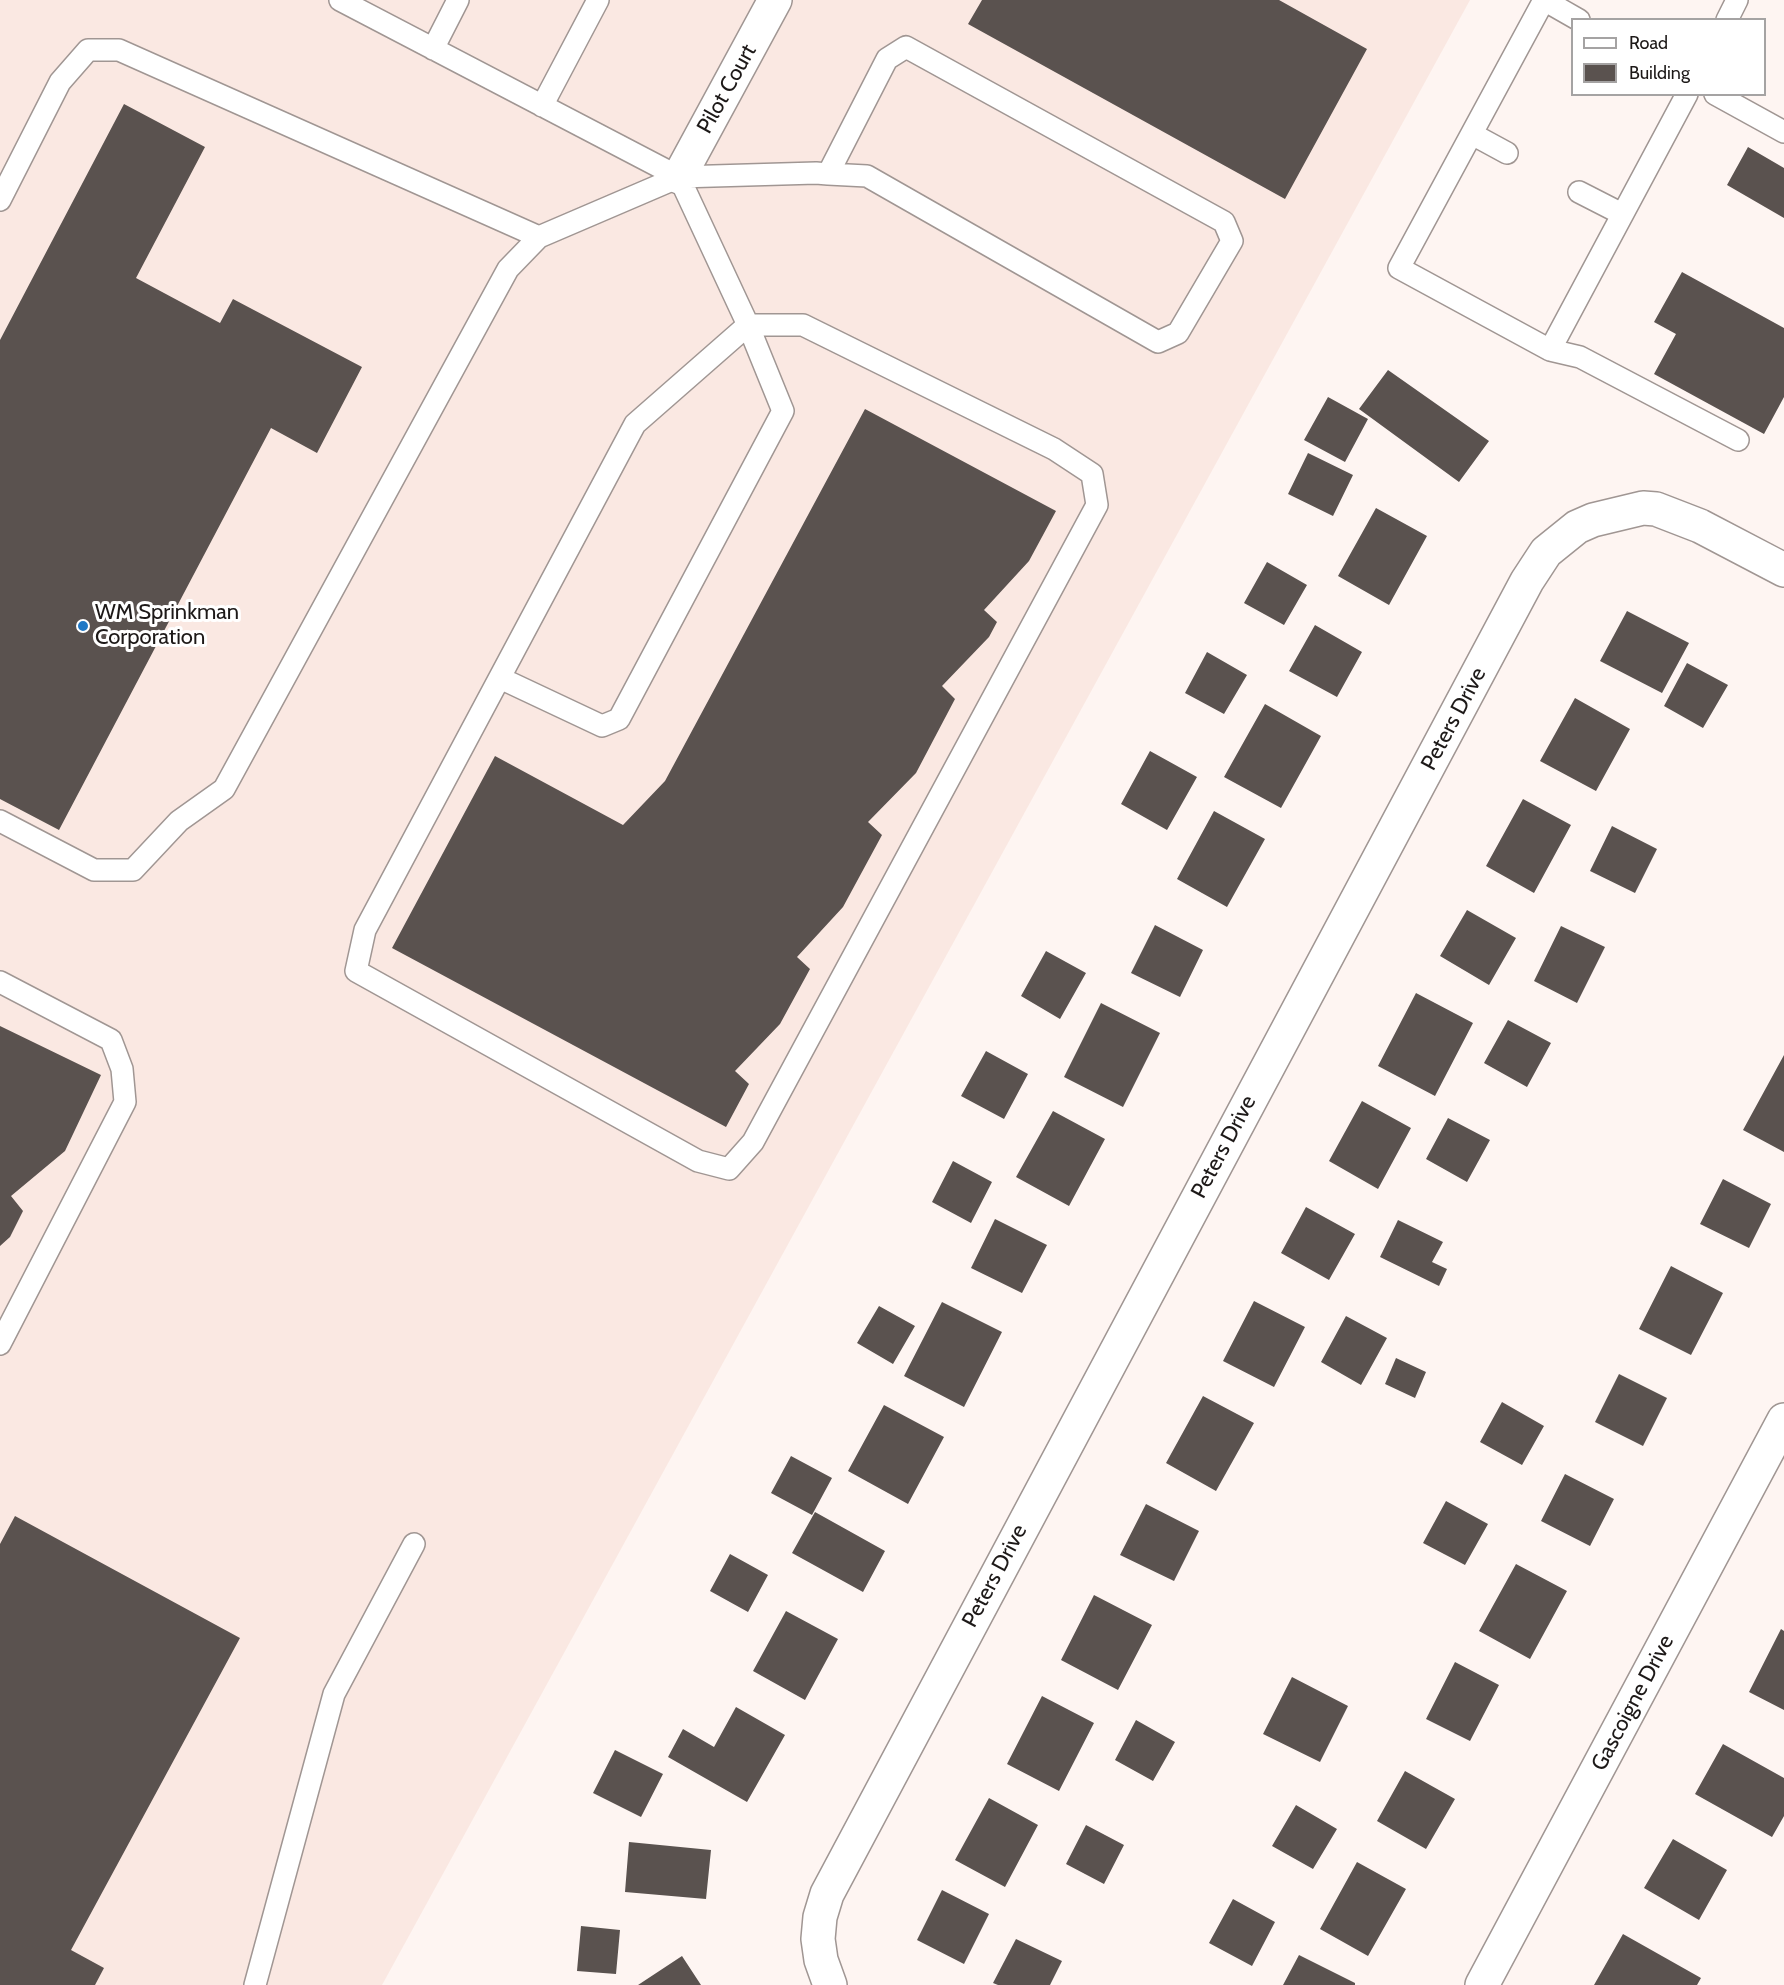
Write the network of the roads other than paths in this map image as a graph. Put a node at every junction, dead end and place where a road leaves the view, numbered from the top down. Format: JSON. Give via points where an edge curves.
{"nodes":[{"id":1,"x":340,"y":0,"type":"edge"},
{"id":2,"x":458,"y":0,"type":"edge"},
{"id":3,"x":598,"y":0,"type":"edge"},
{"id":4,"x":775,"y":0,"type":"edge"},
{"id":5,"x":1544,"y":0,"type":"edge"},
{"id":6,"x":1737,"y":0,"type":"edge"},
{"id":7,"x":1576,"y":18,"type":"edge"},
{"id":8,"x":1728,"y":18,"type":"edge"},
{"id":9,"x":433,"y":49,"type":"junction"},
{"id":10,"x":1686,"y":96,"type":"edge"},
{"id":11,"x":1719,"y":96,"type":"edge"},
{"id":12,"x":542,"y":106,"type":"junction"},
{"id":13,"x":1784,"y":132,"type":"edge"},
{"id":14,"x":1472,"y":134,"type":"junction"},
{"id":15,"x":1508,"y":153,"type":"dead end"},
{"id":16,"x":828,"y":174,"type":"junction"},
{"id":17,"x":679,"y":177,"type":"junction"},
{"id":18,"x":1579,"y":192,"type":"dead end"},
{"id":19,"x":0,"y":200,"type":"edge"},
{"id":20,"x":1622,"y":214,"type":"junction"},
{"id":21,"x":539,"y":237,"type":"junction"},
{"id":22,"x":748,"y":325,"type":"junction"},
{"id":23,"x":1550,"y":350,"type":"junction"},
{"id":24,"x":1738,"y":440,"type":"dead end"},
{"id":25,"x":1784,"y":570,"type":"edge"},
{"id":26,"x":500,"y":678,"type":"junction"},
{"id":27,"x":0,"y":820,"type":"edge"},
{"id":28,"x":0,"y":982,"type":"edge"},
{"id":29,"x":0,"y":1344,"type":"edge"},
{"id":30,"x":1784,"y":1420,"type":"edge"},
{"id":31,"x":414,"y":1544,"type":"dead end"},
{"id":32,"x":255,"y":1985,"type":"edge"},
{"id":33,"x":830,"y":1985,"type":"edge"},
{"id":34,"x":1482,"y":1985,"type":"edge"}],
"edges":[{"from":1,"to":9,"type":"lane"},
{"from":2,"to":9,"type":"lane"},
{"from":3,"to":12,"type":"lane"},
{"from":4,"to":17,"type":"street","name":"Pilot Court"},
{"from":5,"to":7,"type":"lane"},
{"from":5,"to":14,"type":"lane"},
{"from":6,"to":8,"type":"lane"},
{"from":9,"to":12,"type":"lane"},
{"from":10,"to":20,"type":"lane"},
{"from":11,"to":13,"type":"lane"},
{"from":12,"to":17,"type":"lane"},
{"from":14,"to":15,"type":"lane"},
{"from":14,"to":23,"type":"lane","via":[[1399,268]]},
{"from":16,"to":16,"type":"lane","via":[[867,176],[1158,342],[1178,333],[1232,241],[1224,222],[906,47],[887,59]]},
{"from":16,"to":17,"type":"lane"},
{"from":17,"to":21,"type":"lane"},
{"from":17,"to":22,"type":"lane"},
{"from":18,"to":20,"type":"lane"},
{"from":19,"to":21,"type":"lane","via":[[60,82],[88,50],[119,50]]},
{"from":20,"to":23,"type":"lane"},
{"from":21,"to":27,"type":"lane","via":[[507,269],[224,789],[179,821],[134,870],[94,870]]},
{"from":22,"to":26,"type":"lane","via":[[635,424]]},
{"from":22,"to":26,"type":"lane","via":[[783,411],[619,719],[602,726]]},
{"from":22,"to":26,"type":"lane","via":[[803,325],[1054,448],[1092,474],[1097,505],[753,1142],[729,1169],[698,1161],[356,971],[365,930]]},
{"from":23,"to":24,"type":"lane","via":[[1580,357]]},
{"from":25,"to":33,"type":"street","name":"Peters Drive","via":[[1700,526],[1643,508],[1577,527],[1546,552],[827,1894],[818,1939]]},
{"from":28,"to":29,"type":"lane","via":[[111,1040],[122,1069],[125,1102]]},
{"from":30,"to":34,"type":"street","name":"Gascoigne Drive"},
{"from":31,"to":32,"type":"lane","via":[[334,1694]]}]}
